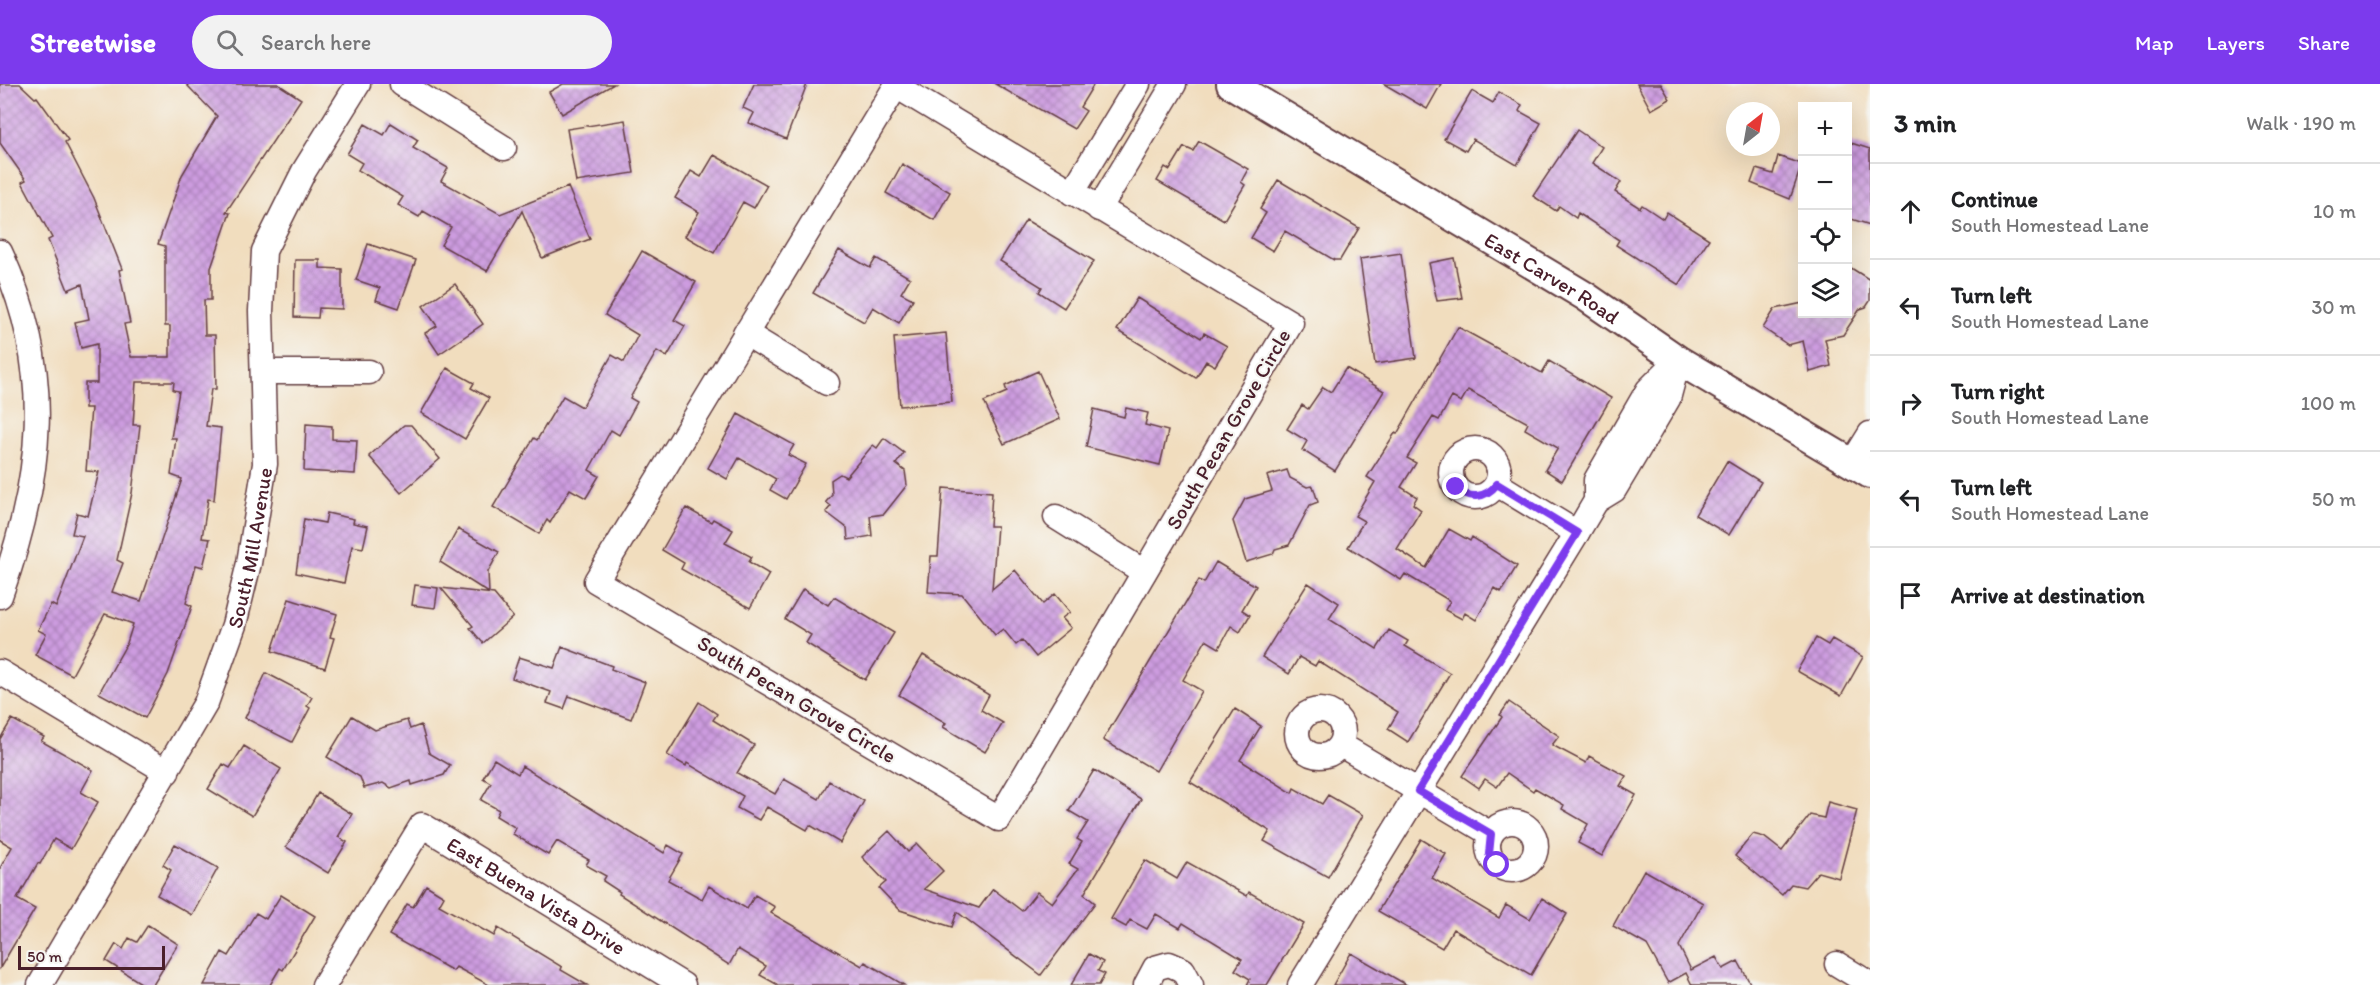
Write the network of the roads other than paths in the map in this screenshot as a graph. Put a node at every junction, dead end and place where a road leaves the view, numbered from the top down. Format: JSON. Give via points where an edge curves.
{"nodes":[{"id":1,"x":358,"y":84,"type":"edge"},
{"id":2,"x":402,"y":84,"type":"edge"},
{"id":3,"x":1138,"y":84,"type":"edge"},
{"id":4,"x":1174,"y":84,"type":"edge"},
{"id":5,"x":1231,"y":84,"type":"edge"},
{"id":6,"x":1119,"y":117,"type":"junction"},
{"id":7,"x":1145,"y":132,"type":"junction"},
{"id":8,"x":504,"y":148,"type":"dead end"},
{"id":9,"x":1072,"y":193,"type":"junction"},
{"id":10,"x":1099,"y":209,"type":"junction"},
{"id":11,"x":0,"y":252,"type":"edge"},
{"id":12,"x":745,"y":333,"type":"junction"},
{"id":13,"x":1678,"y":360,"type":"junction"},
{"id":14,"x":264,"y":372,"type":"junction"},
{"id":15,"x":369,"y":372,"type":"dead end"},
{"id":16,"x":827,"y":383,"type":"dead end"},
{"id":17,"x":1870,"y":434,"type":"edge"},
{"id":18,"x":1861,"y":469,"type":"edge"},
{"id":19,"x":1497,"y":484,"type":"dead end"},
{"id":20,"x":1056,"y":517,"type":"dead end"},
{"id":21,"x":1577,"y":533,"type":"junction"},
{"id":22,"x":1144,"y":572,"type":"junction"},
{"id":23,"x":0,"y":596,"type":"edge"},
{"id":24,"x":0,"y":672,"type":"edge"},
{"id":25,"x":1341,"y":745,"type":"dead end"},
{"id":26,"x":167,"y":772,"type":"junction"},
{"id":27,"x":1418,"y":791,"type":"junction"},
{"id":28,"x":1491,"y":834,"type":"dead end"},
{"id":29,"x":1837,"y":964,"type":"dead end"},
{"id":30,"x":1870,"y":984,"type":"edge"},
{"id":31,"x":40,"y":985,"type":"edge"},
{"id":32,"x":324,"y":985,"type":"edge"},
{"id":33,"x":683,"y":985,"type":"edge"},
{"id":34,"x":1146,"y":985,"type":"edge"},
{"id":35,"x":1191,"y":985,"type":"edge"},
{"id":36,"x":1300,"y":985,"type":"edge"}],
"edges":[{"from":1,"to":14,"type":"street","name":"South Mill Avenue","via":[[304,171],[264,251]]},
{"from":2,"to":8,"type":"street"},
{"from":3,"to":6,"type":"street"},
{"from":4,"to":7,"type":"street"},
{"from":5,"to":13,"type":"street","name":"East Carver Road","via":[[1584,296]]},
{"from":6,"to":7,"type":"street"},
{"from":6,"to":9,"type":"street"},
{"from":7,"to":10,"type":"street"},
{"from":9,"to":10,"type":"street","name":"South Pecan Grove Circle"},
{"from":9,"to":12,"type":"street","name":"South Pecan Grove Circle","via":[[896,86]]},
{"from":10,"to":22,"type":"street","name":"South Pecan Grove Circle","via":[[1291,323]]},
{"from":11,"to":23,"type":"street","via":[[24,319],[34,374],[38,431],[24,524]]},
{"from":12,"to":16,"type":"street"},
{"from":12,"to":22,"type":"street","name":"South Pecan Grove Circle","via":[[596,581],[999,819]]},
{"from":13,"to":18,"type":"street","name":"East Carver Road"},
{"from":13,"to":21,"type":"street","via":[[1648,390],[1636,410],[1596,480],[1596,501]]},
{"from":14,"to":15,"type":"street"},
{"from":14,"to":26,"type":"street","name":"South Mill Avenue","via":[[265,464],[249,563],[234,625],[206,703]]},
{"from":17,"to":18,"type":"street"},
{"from":19,"to":21,"type":"street"},
{"from":20,"to":22,"type":"street"},
{"from":21,"to":27,"type":"street"},
{"from":24,"to":26,"type":"street"},
{"from":25,"to":27,"type":"street"},
{"from":26,"to":31,"type":"street","name":"South Mill Avenue"},
{"from":27,"to":28,"type":"street"},
{"from":27,"to":36,"type":"street"},
{"from":29,"to":30,"type":"street"},
{"from":32,"to":33,"type":"street","name":"East Buena Vista Drive","via":[[422,825]]},
{"from":34,"to":35,"type":"street","via":[[1155,968],[1169,964],[1183,970]]}]}
